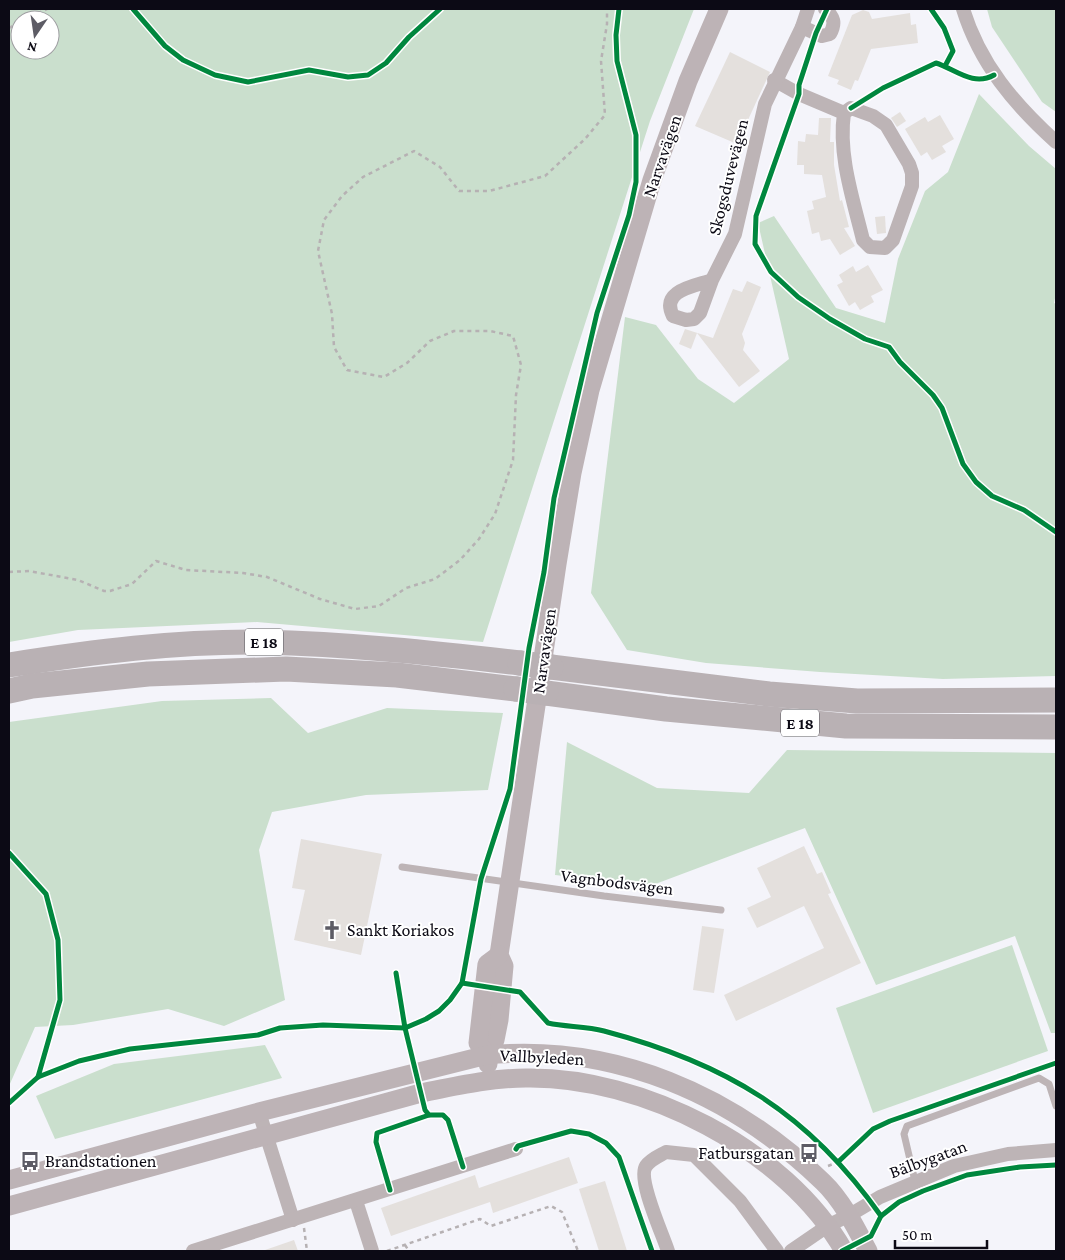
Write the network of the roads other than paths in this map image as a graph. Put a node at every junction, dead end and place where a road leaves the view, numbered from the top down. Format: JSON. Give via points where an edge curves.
{"nodes":[{"id":1,"x":719,"y":9,"type":"edge"},
{"id":2,"x":808,"y":9,"type":"edge"},
{"id":3,"x":825,"y":9,"type":"edge"},
{"id":4,"x":963,"y":9,"type":"edge"},
{"id":5,"x":802,"y":27,"type":"junction"},
{"id":6,"x":774,"y":80,"type":"junction"},
{"id":7,"x":844,"y":113,"type":"junction"},
{"id":8,"x":1056,"y":142,"type":"edge"},
{"id":9,"x":712,"y":280,"type":"dead end"},
{"id":10,"x":9,"y":665,"type":"edge"},
{"id":11,"x":9,"y":691,"type":"edge"},
{"id":12,"x":1056,"y":700,"type":"edge"},
{"id":13,"x":1056,"y":727,"type":"edge"},
{"id":14,"x":402,"y":867,"type":"dead end"},
{"id":15,"x":510,"y":883,"type":"junction"},
{"id":16,"x":721,"y":910,"type":"dead end"},
{"id":17,"x":499,"y":955,"type":"junction"},
{"id":18,"x":499,"y":1020,"type":"junction"},
{"id":19,"x":526,"y":1053,"type":"junction"},
{"id":20,"x":487,"y":1055,"type":"junction"},
{"id":21,"x":491,"y":1080,"type":"junction"},
{"id":22,"x":1056,"y":1106,"type":"edge"},
{"id":23,"x":259,"y":1112,"type":"junction"},
{"id":24,"x":266,"y":1137,"type":"junction"},
{"id":25,"x":516,"y":1149,"type":"dead end"},
{"id":26,"x":1056,"y":1150,"type":"edge"},
{"id":27,"x":9,"y":1180,"type":"edge"},
{"id":28,"x":915,"y":1181,"type":"junction"},
{"id":29,"x":356,"y":1201,"type":"junction"},
{"id":30,"x":9,"y":1206,"type":"edge"},
{"id":31,"x":848,"y":1216,"type":"junction"},
{"id":32,"x":297,"y":1218,"type":"junction"},
{"id":33,"x":828,"y":1225,"type":"junction"},
{"id":34,"x":193,"y":1251,"type":"edge"},
{"id":35,"x":372,"y":1251,"type":"edge"},
{"id":36,"x":668,"y":1251,"type":"edge"},
{"id":37,"x":777,"y":1251,"type":"edge"},
{"id":38,"x":791,"y":1251,"type":"edge"},
{"id":39,"x":844,"y":1251,"type":"edge"},
{"id":40,"x":868,"y":1251,"type":"edge"}],
"edges":[{"from":1,"to":15,"type":"main road","name":"Narvavägen","via":[[688,81],[652,180],[590,390],[556,564]]},
{"from":2,"to":5,"type":"street","name":"Skogsduvevägen"},
{"from":3,"to":5,"type":"street","via":[[833,19],[834,27],[830,34],[822,36]]},
{"from":4,"to":8,"type":"street","via":[[988,68],[1009,96]]},
{"from":5,"to":6,"type":"street","name":"Skogsduvevägen"},
{"from":6,"to":7,"type":"street"},
{"from":6,"to":9,"type":"street","name":"Skogsduvevägen","via":[[765,104],[735,234]]},
{"from":7,"to":7,"type":"street","via":[[841,132],[863,240],[870,247],[885,248],[893,240],[912,186],[912,173],[886,125],[851,108]]},
{"from":10,"to":12,"type":"highway","number":"E 18","bridge":true,"via":[[158,646],[260,642],[374,646],[769,694],[857,701]]},
{"from":11,"to":13,"type":"highway","number":"E 18","bridge":true,"via":[[148,674],[286,670],[397,675],[666,709],[846,726]]},
{"from":14,"to":15,"type":"lane","name":"Vagnbodsvägen"},
{"from":15,"to":16,"type":"lane","name":"Vagnbodsvägen"},
{"from":15,"to":17,"type":"main road","name":"Narvavägen"},
{"from":17,"to":18,"type":"main road","name":"Narvavägen","via":[[504,966]]},
{"from":17,"to":20,"type":"main road","name":"Narvavägen","via":[[487,964],[484,986],[478,1043]]},
{"from":18,"to":19,"type":"main road","via":[[507,1038]]},
{"from":18,"to":20,"type":"main road","name":"Narvavägen","via":[[495,1040]]},
{"from":19,"to":20,"type":"main road","name":"Vallbyleden"},
{"from":19,"to":31,"type":"main road","name":"Vallbyleden","via":[[595,1059],[674,1081],[740,1116],[768,1136],[824,1182]]},
{"from":20,"to":21,"type":"main road","name":"Narvavägen"},
{"from":20,"to":23,"type":"main road","name":"Vallbyleden"},
{"from":21,"to":24,"type":"main road","name":"Vallbyleden","via":[[421,1093]]},
{"from":21,"to":33,"type":"main road","name":"Vallbyleden","via":[[566,1080],[624,1092],[684,1113],[764,1164],[794,1189]]},
{"from":22,"to":28,"type":"lane","via":[[1049,1084],[1038,1078],[908,1126],[904,1134]]},
{"from":23,"to":24,"type":"street"},
{"from":23,"to":27,"type":"main road","name":"Vallbyleden"},
{"from":24,"to":30,"type":"main road","name":"Vallbyleden"},
{"from":24,"to":32,"type":"street"},
{"from":25,"to":29,"type":"street"},
{"from":26,"to":28,"type":"street","name":"Bälbygatan","via":[[1008,1154],[954,1166]]},
{"from":28,"to":31,"type":"street","name":"Bälbygatan"},
{"from":29,"to":32,"type":"street"},
{"from":29,"to":35,"type":"street"},
{"from":31,"to":33,"type":"street"},
{"from":31,"to":40,"type":"main road","name":"Vallbyleden"},
{"from":32,"to":34,"type":"street"},
{"from":33,"to":38,"type":"street"},
{"from":33,"to":39,"type":"main road","name":"Vallbyleden"},
{"from":36,"to":37,"type":"street","via":[[643,1174],[646,1166],[666,1152],[694,1155],[740,1202]]}]}
